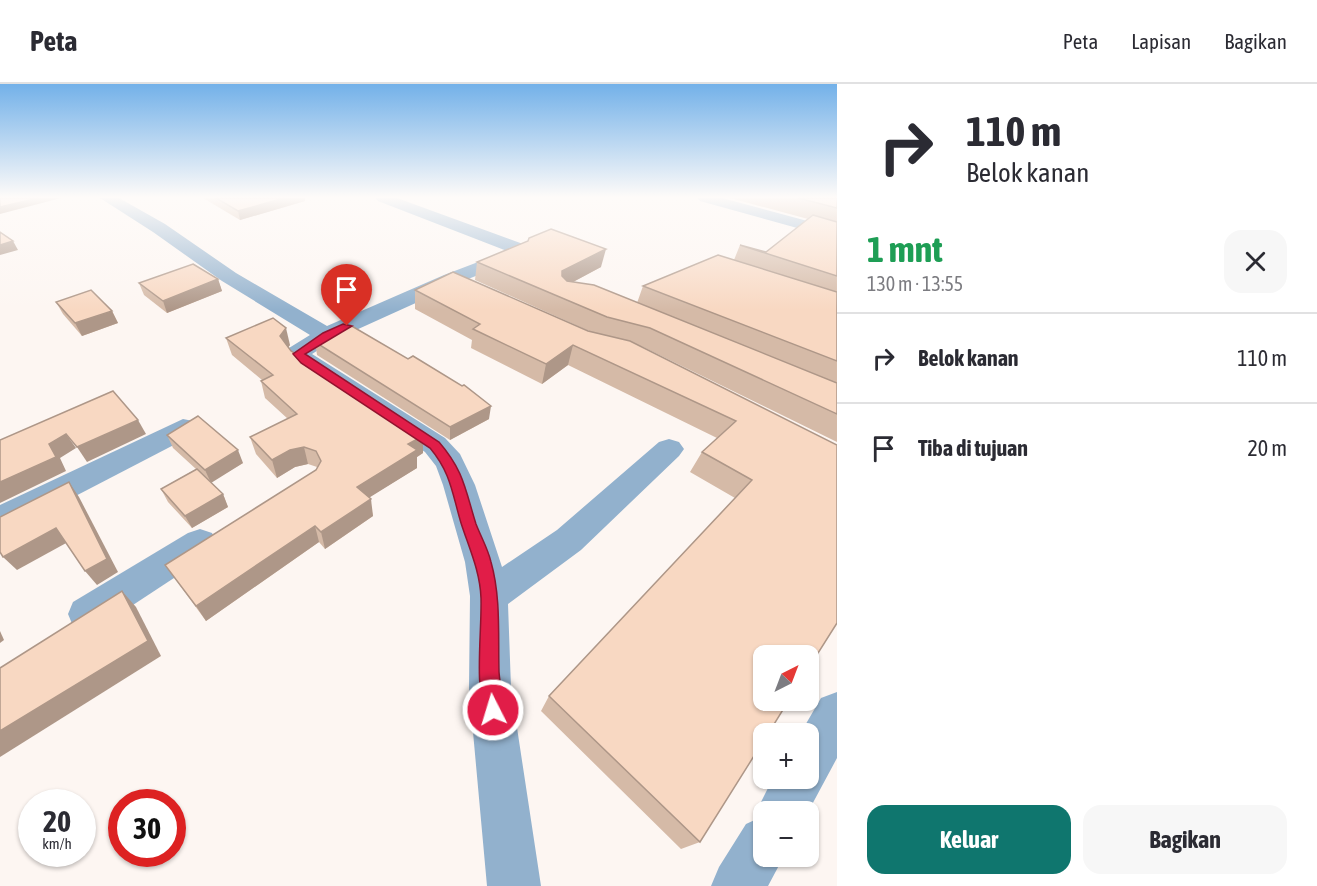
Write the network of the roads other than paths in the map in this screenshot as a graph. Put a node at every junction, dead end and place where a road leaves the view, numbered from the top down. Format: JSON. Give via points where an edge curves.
{"nodes":[{"id":1,"x":170,"y":235,"type":"edge"},
{"id":2,"x":483,"y":235,"type":"edge"},
{"id":3,"x":808,"y":235,"type":"edge"},
{"id":4,"x":834,"y":245,"type":"edge"},
{"id":5,"x":451,"y":279,"type":"junction"},
{"id":6,"x":483,"y":295,"type":"edge"},
{"id":7,"x":326,"y":335,"type":"junction"},
{"id":8,"x":183,"y":428,"type":"edge"},
{"id":9,"x":669,"y":449,"type":"dead end"},
{"id":10,"x":0,"y":520,"type":"edge"},
{"id":11,"x":228,"y":526,"type":"edge"},
{"id":12,"x":489,"y":596,"type":"junction"},
{"id":13,"x":59,"y":631,"type":"edge"},
{"id":14,"x":837,"y":714,"type":"edge"},
{"id":15,"x":819,"y":745,"type":"edge"},
{"id":16,"x":753,"y":861,"type":"edge"},
{"id":17,"x":514,"y":886,"type":"edge"},
{"id":18,"x":738,"y":886,"type":"edge"}],
"edges":[{"from":1,"to":7,"type":"street","via":[[229,277]]},
{"from":2,"to":5,"type":"street","via":[[517,248],[517,253]]},
{"from":3,"to":4,"type":"street"},
{"from":5,"to":6,"type":"street"},
{"from":5,"to":7,"type":"street"},
{"from":7,"to":12,"type":"street","via":[[298,354],[427,439],[449,462],[483,562]]},
{"from":8,"to":10,"type":"street"},
{"from":9,"to":12,"type":"street","via":[[569,540]]},
{"from":11,"to":13,"type":"street"},
{"from":12,"to":17,"type":"street","via":[[490,688]]},
{"from":14,"to":15,"type":"street"},
{"from":16,"to":18,"type":"street"}]}
